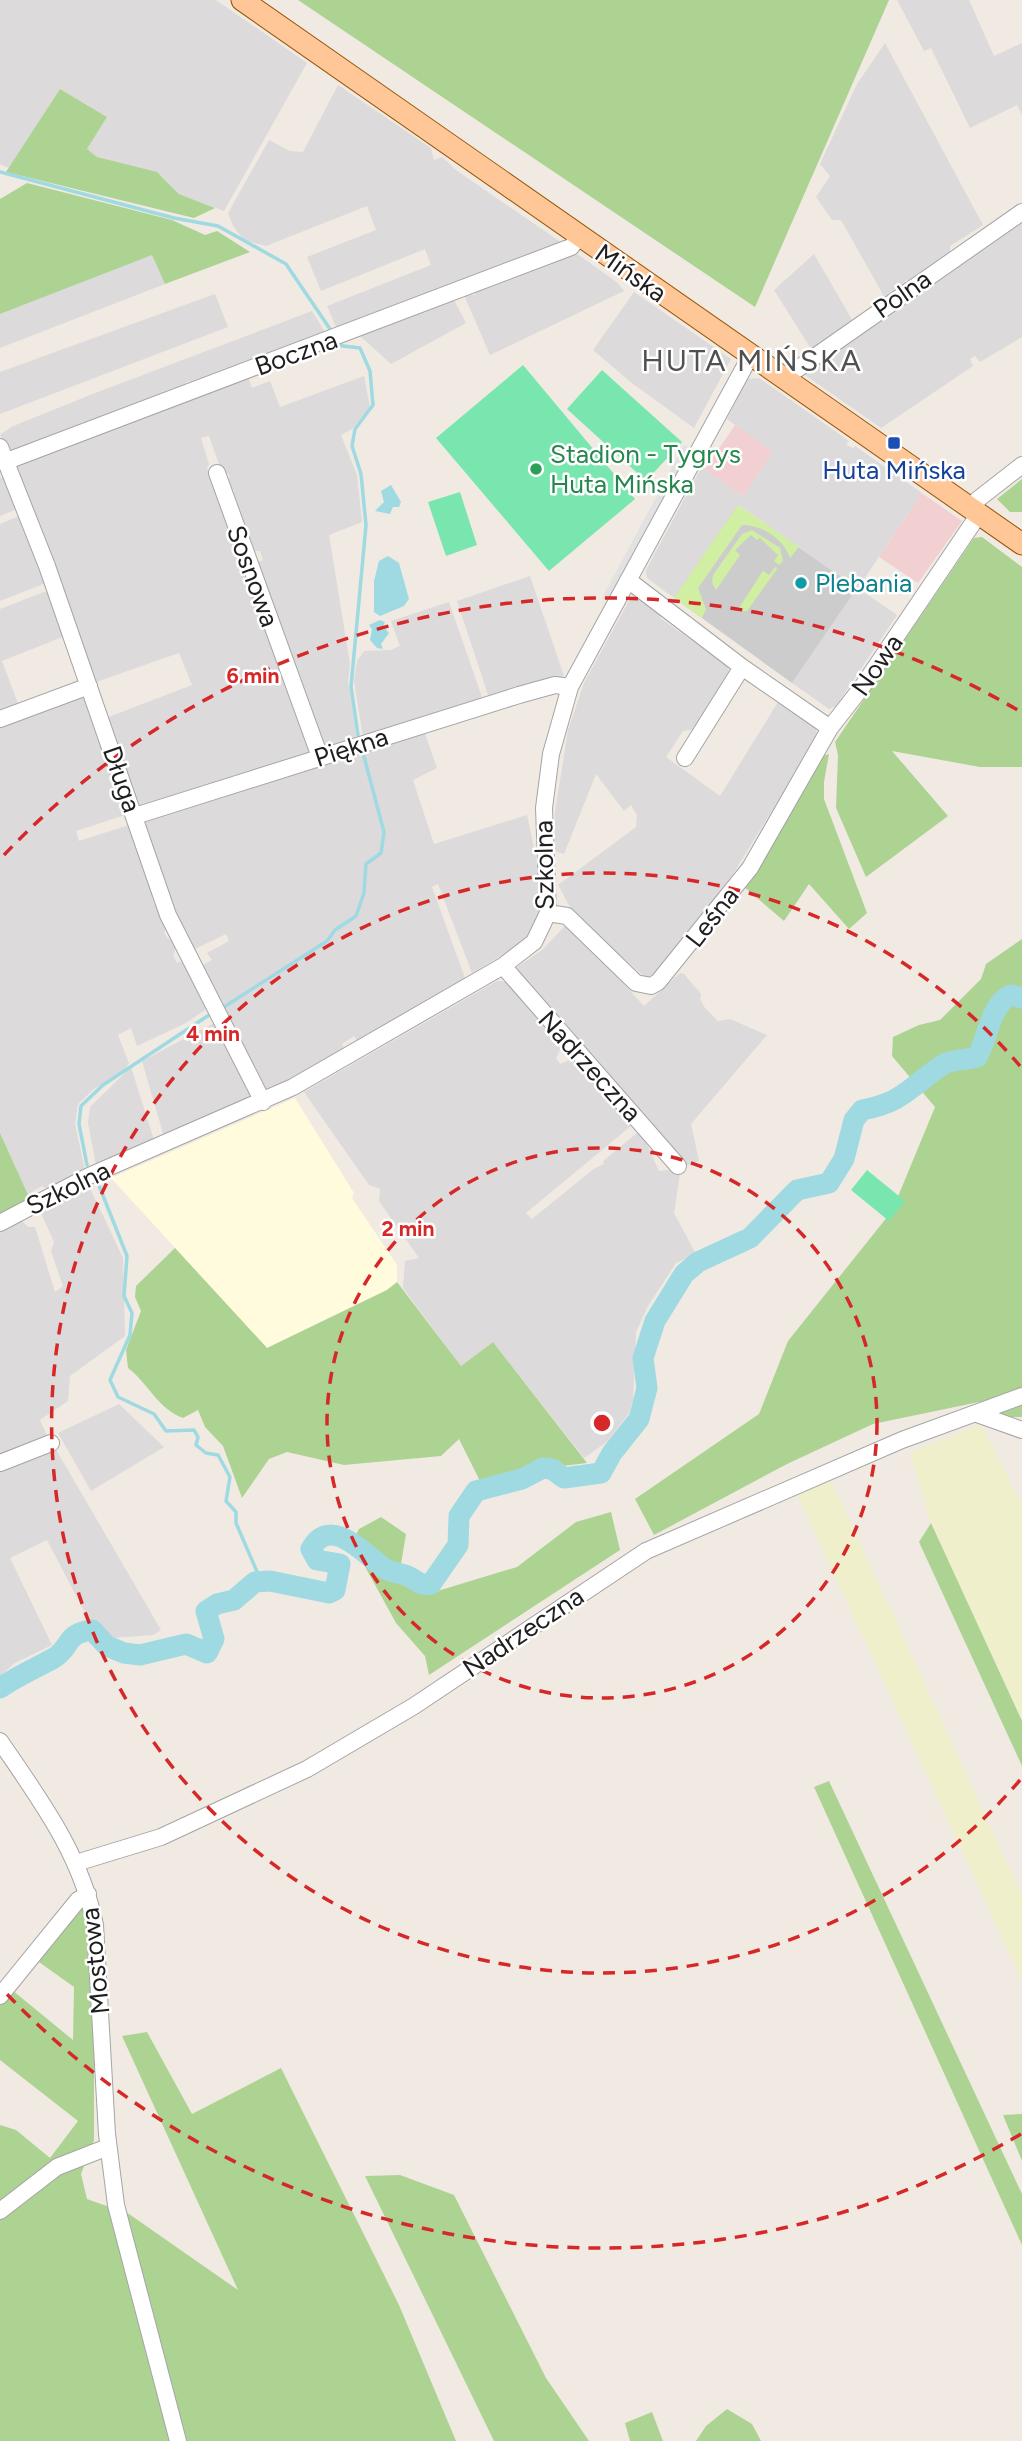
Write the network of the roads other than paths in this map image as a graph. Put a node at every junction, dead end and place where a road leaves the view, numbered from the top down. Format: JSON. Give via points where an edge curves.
{"nodes":[{"id":1,"x":242,"y":0,"type":"edge"},
{"id":2,"x":1022,"y":212,"type":"edge"},
{"id":3,"x":579,"y":236,"type":"junction"},
{"id":4,"x":748,"y":354,"type":"junction"},
{"id":5,"x":783,"y":379,"type":"junction"},
{"id":6,"x":4,"y":454,"type":"edge"},
{"id":7,"x":1022,"y":466,"type":"edge"},
{"id":8,"x":217,"y":472,"type":"dead end"},
{"id":9,"x":976,"y":510,"type":"junction"},
{"id":10,"x":1022,"y":544,"type":"edge"},
{"id":11,"x":628,"y":580,"type":"junction"},
{"id":12,"x":742,"y":667,"type":"junction"},
{"id":13,"x":89,"y":686,"type":"junction"},
{"id":14,"x":570,"y":687,"type":"junction"},
{"id":15,"x":0,"y":719,"type":"edge"},
{"id":16,"x":830,"y":728,"type":"junction"},
{"id":17,"x":320,"y":757,"type":"junction"},
{"id":18,"x":685,"y":758,"type":"dead end"},
{"id":19,"x":135,"y":816,"type":"junction"},
{"id":20,"x":548,"y":913,"type":"junction"},
{"id":21,"x":503,"y":966,"type":"junction"},
{"id":22,"x":263,"y":1102,"type":"junction"},
{"id":23,"x":678,"y":1166,"type":"dead end"},
{"id":24,"x":0,"y":1223,"type":"edge"},
{"id":25,"x":1022,"y":1396,"type":"edge"},
{"id":26,"x":977,"y":1415,"type":"junction"},
{"id":27,"x":1022,"y":1430,"type":"edge"},
{"id":28,"x":51,"y":1443,"type":"dead end"},
{"id":29,"x":0,"y":1462,"type":"edge"},
{"id":30,"x":0,"y":1741,"type":"edge"},
{"id":31,"x":76,"y":1863,"type":"junction"},
{"id":32,"x":88,"y":1894,"type":"junction"},
{"id":33,"x":0,"y":1996,"type":"edge"},
{"id":34,"x":108,"y":2147,"type":"junction"},
{"id":35,"x":0,"y":2211,"type":"edge"},
{"id":36,"x":178,"y":2441,"type":"edge"}],
"edges":[{"from":1,"to":3,"type":"main road","name":"Mińska"},
{"from":2,"to":5,"type":"street","name":"Polna"},
{"from":3,"to":4,"type":"main road","name":"Mińska"},
{"from":3,"to":6,"type":"street","name":"Boczna","via":[[571,247],[488,281]]},
{"from":4,"to":5,"type":"main road","name":"Mińska"},
{"from":4,"to":11,"type":"street","name":"Szkolna"},
{"from":5,"to":9,"type":"main road","name":"Mińska"},
{"from":6,"to":13,"type":"street","name":"Długa"},
{"from":7,"to":9,"type":"street","name":"Nowa","via":[[985,492],[977,500]]},
{"from":8,"to":17,"type":"street","name":"Sosnowa"},
{"from":9,"to":10,"type":"main road","name":"Mińska"},
{"from":9,"to":16,"type":"street","name":"Nowa","via":[[975,520],[924,597]]},
{"from":11,"to":12,"type":"street"},
{"from":11,"to":14,"type":"street","name":"Szkolna"},
{"from":12,"to":16,"type":"street"},
{"from":12,"to":18,"type":"street"},
{"from":13,"to":15,"type":"street"},
{"from":13,"to":19,"type":"street","name":"Długa"},
{"from":14,"to":17,"type":"street","name":"Piękna","via":[[555,685],[519,695]]},
{"from":14,"to":20,"type":"street","name":"Szkolna","via":[[551,754],[544,808]]},
{"from":16,"to":20,"type":"street","name":"Leśna","via":[[759,854],[658,982],[651,986],[636,983],[567,916]]},
{"from":17,"to":19,"type":"street","name":"Piękna"},
{"from":19,"to":22,"type":"street","name":"Długa","via":[[177,936]]},
{"from":20,"to":21,"type":"street","name":"Szkolna","via":[[534,942]]},
{"from":21,"to":22,"type":"street","name":"Szkolna"},
{"from":21,"to":23,"type":"street","name":"Nadrzeczna"},
{"from":22,"to":24,"type":"street","name":"Szkolna","via":[[89,1176]]},
{"from":25,"to":26,"type":"street","name":"Nadrzeczna"},
{"from":26,"to":27,"type":"street"},
{"from":26,"to":31,"type":"street","name":"Nadrzeczna","via":[[902,1440],[646,1551],[414,1706],[307,1769],[161,1838]]},
{"from":28,"to":29,"type":"street"},
{"from":30,"to":31,"type":"street","name":"Mostowa","via":[[61,1831]]},
{"from":31,"to":32,"type":"street","name":"Mostowa"},
{"from":32,"to":33,"type":"street","via":[[78,1900]]},
{"from":32,"to":34,"type":"street","name":"Mostowa","via":[[95,1926]]},
{"from":34,"to":35,"type":"street","via":[[57,2167]]},
{"from":34,"to":36,"type":"street","name":"Mostowa","via":[[116,2205]]}]}
